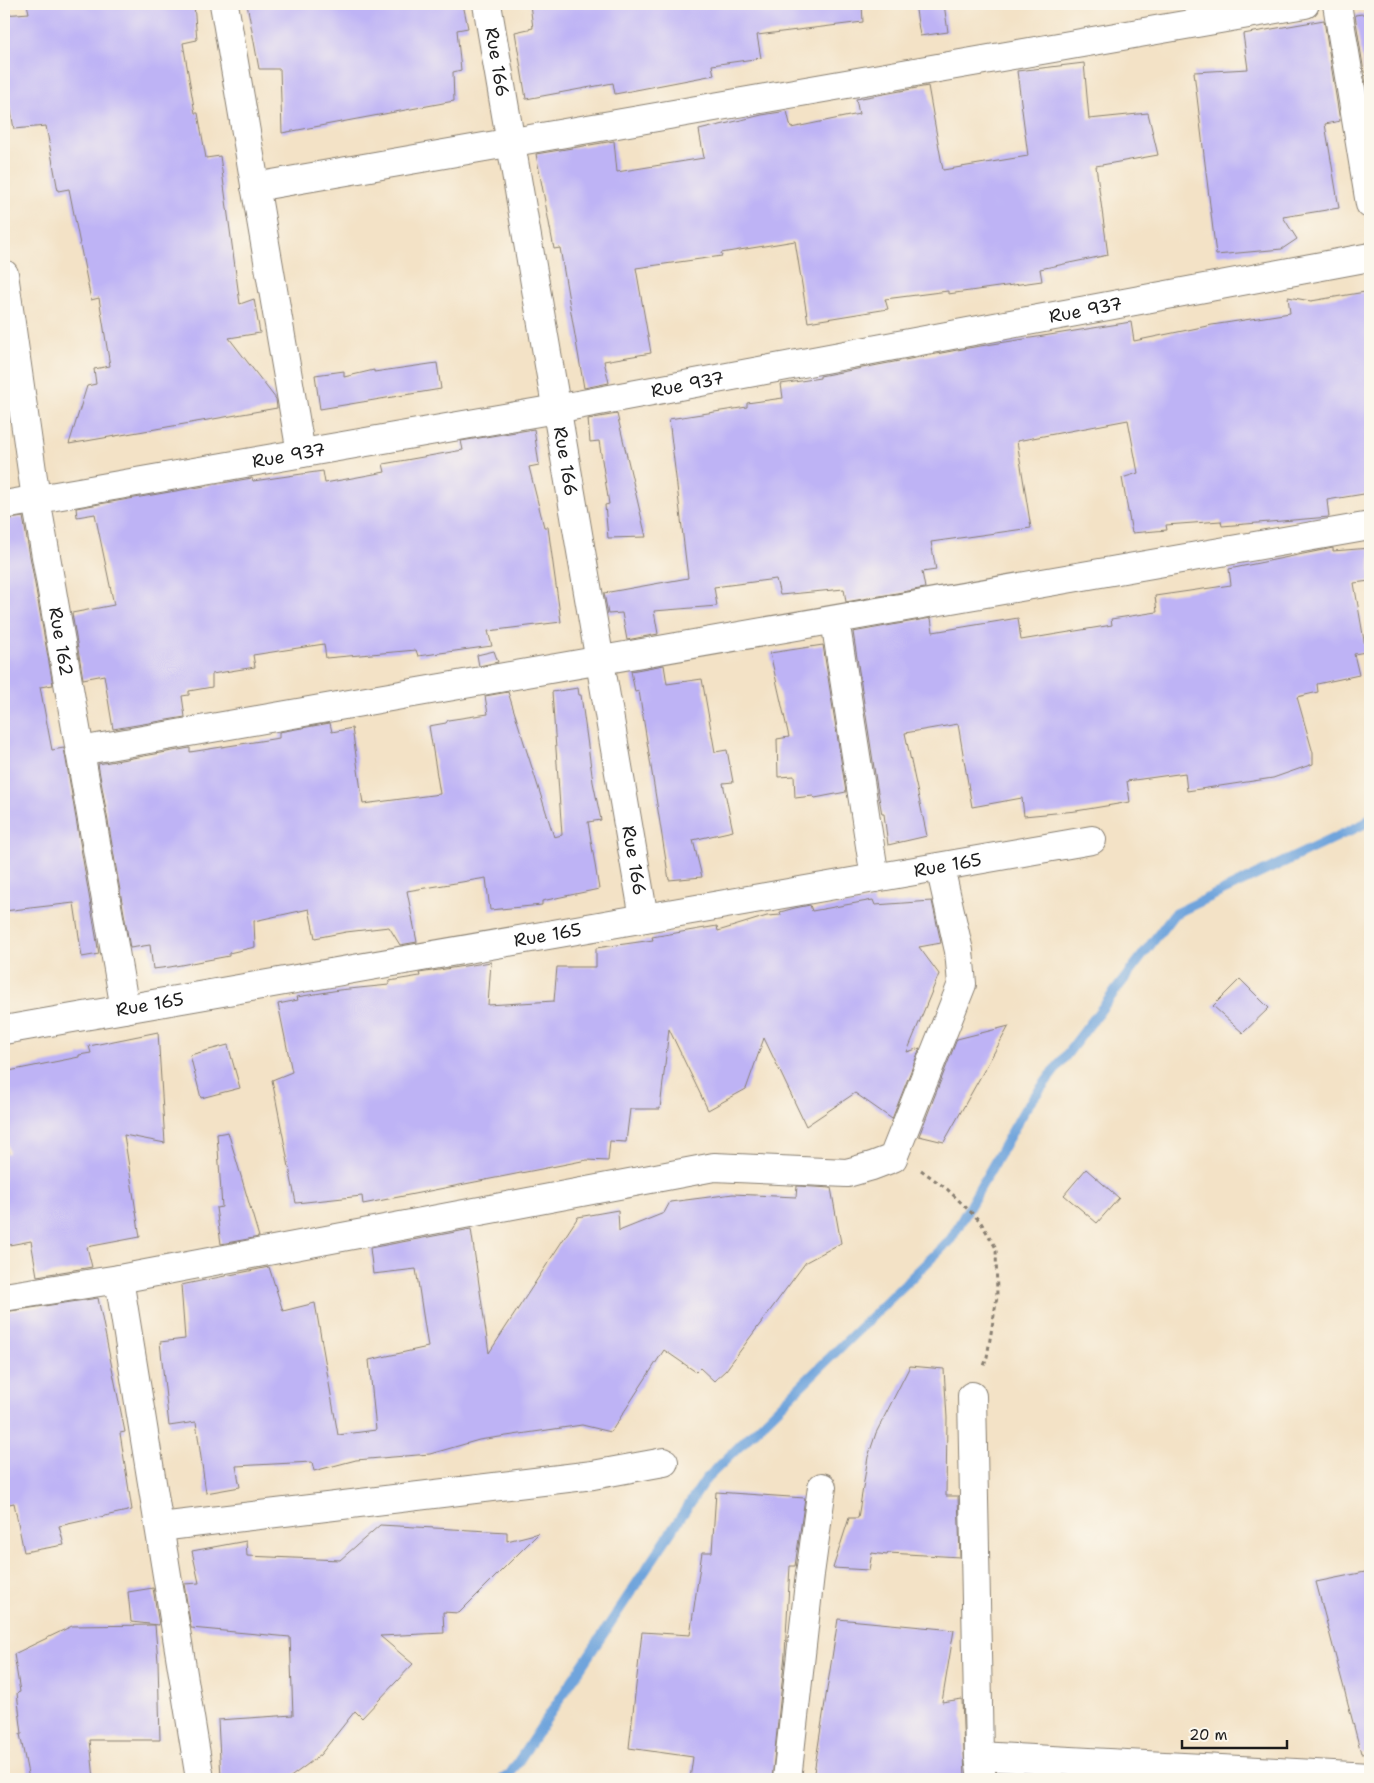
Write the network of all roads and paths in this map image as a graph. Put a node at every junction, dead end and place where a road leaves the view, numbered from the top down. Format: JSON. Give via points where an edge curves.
{"nodes":[{"id":1,"x":224,"y":4,"type":"edge"},
{"id":2,"x":486,"y":4,"type":"edge"},
{"id":3,"x":1305,"y":4,"type":"edge"},
{"id":4,"x":1337,"y":4,"type":"edge"},
{"id":5,"x":510,"y":143,"type":"junction"},
{"id":6,"x":255,"y":187,"type":"junction"},
{"id":7,"x":1370,"y":204,"type":"edge"},
{"id":8,"x":1370,"y":257,"type":"edge"},
{"id":9,"x":4,"y":274,"type":"edge"},
{"id":10,"x":556,"y":409,"type":"junction"},
{"id":11,"x":301,"y":453,"type":"junction"},
{"id":12,"x":36,"y":499,"type":"junction"},
{"id":13,"x":4,"y":505,"type":"edge"},
{"id":14,"x":1370,"y":526,"type":"edge"},
{"id":15,"x":835,"y":620,"type":"junction"},
{"id":16,"x":600,"y":661,"type":"junction"},
{"id":17,"x":80,"y":752,"type":"junction"},
{"id":18,"x":1092,"y":840,"type":"dead end"},
{"id":19,"x":940,"y":867,"type":"junction"},
{"id":20,"x":875,"y":878,"type":"junction"},
{"id":21,"x":644,"y":918,"type":"junction"},
{"id":22,"x":125,"y":1009,"type":"junction"},
{"id":23,"x":4,"y":1030,"type":"edge"},
{"id":24,"x":947,"y":1189,"type":"dead end"},
{"id":25,"x":119,"y":1279,"type":"junction"},
{"id":26,"x":4,"y":1297,"type":"edge"},
{"id":27,"x":972,"y":1396,"type":"joint"},
{"id":28,"x":664,"y":1462,"type":"dead end"},
{"id":29,"x":822,"y":1486,"type":"dead end"},
{"id":30,"x":160,"y":1527,"type":"junction"},
{"id":31,"x":981,"y":1767,"type":"edge"},
{"id":32,"x":1370,"y":1777,"type":"edge"},
{"id":33,"x":200,"y":1779,"type":"edge"},
{"id":34,"x":786,"y":1779,"type":"edge"}],
"edges":[{"from":1,"to":6,"type":"street"},
{"from":2,"to":5,"type":"street","name":"Rue 166"},
{"from":3,"to":5,"type":"street"},
{"from":4,"to":7,"type":"street"},
{"from":5,"to":6,"type":"street"},
{"from":5,"to":10,"type":"street","name":"Rue 166"},
{"from":6,"to":11,"type":"street"},
{"from":8,"to":10,"type":"street","name":"Rue 937"},
{"from":9,"to":12,"type":"street","name":"Rue 162"},
{"from":10,"to":11,"type":"street","name":"Rue 937"},
{"from":10,"to":16,"type":"street","name":"Rue 166"},
{"from":11,"to":12,"type":"street","name":"Rue 937"},
{"from":12,"to":13,"type":"street","name":"Rue 937"},
{"from":12,"to":17,"type":"street","name":"Rue 162"},
{"from":14,"to":15,"type":"street"},
{"from":15,"to":16,"type":"street"},
{"from":15,"to":20,"type":"street"},
{"from":16,"to":17,"type":"street"},
{"from":16,"to":21,"type":"street","name":"Rue 166"},
{"from":17,"to":22,"type":"street","name":"Rue 162"},
{"from":18,"to":19,"type":"street","name":"Rue 165"},
{"from":19,"to":20,"type":"street","name":"Rue 165"},
{"from":19,"to":25,"type":"street","via":[[959,951],[962,984],[893,1158],[847,1173],[714,1166]]},
{"from":20,"to":21,"type":"street","name":"Rue 165"},
{"from":21,"to":22,"type":"street","name":"Rue 165"},
{"from":22,"to":23,"type":"street","name":"Rue 165"},
{"from":24,"to":27,"type":"path","via":[[980,1221],[996,1248],[997,1297],[987,1357]]},
{"from":25,"to":26,"type":"street"},
{"from":25,"to":30,"type":"street"},
{"from":27,"to":31,"type":"street"},
{"from":28,"to":30,"type":"street","via":[[593,1475]]},
{"from":29,"to":34,"type":"street"},
{"from":30,"to":33,"type":"street"},
{"from":31,"to":32,"type":"street"}]}
